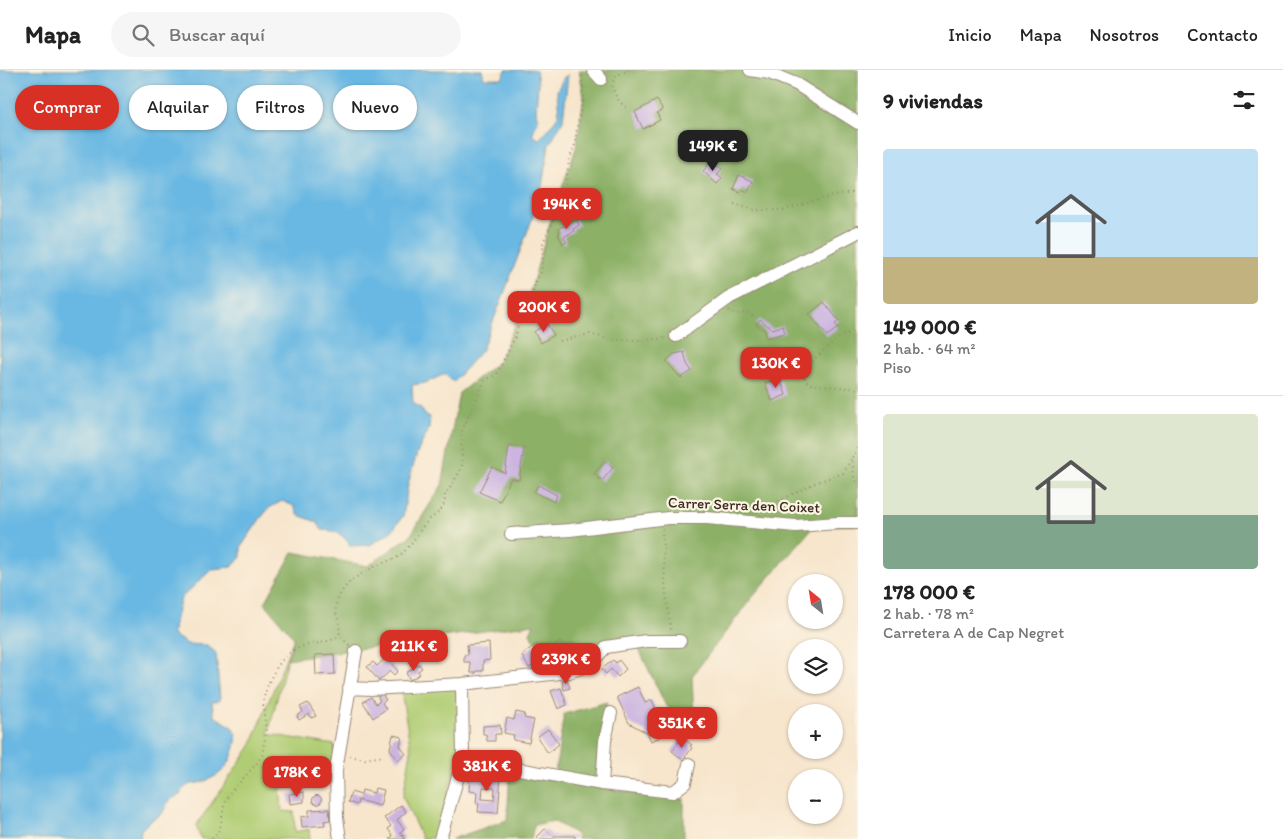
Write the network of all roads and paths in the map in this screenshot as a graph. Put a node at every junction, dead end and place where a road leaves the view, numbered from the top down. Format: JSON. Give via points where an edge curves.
{"nodes":[{"id":1,"x":582,"y":70,"type":"edge"},
{"id":2,"x":629,"y":70,"type":"edge"},
{"id":3,"x":750,"y":70,"type":"edge"},
{"id":4,"x":781,"y":70,"type":"edge"},
{"id":5,"x":822,"y":101,"type":"junction"},
{"id":6,"x":626,"y":107,"type":"dead end"},
{"id":7,"x":858,"y":123,"type":"edge"},
{"id":8,"x":858,"y":192,"type":"edge"},
{"id":9,"x":734,"y":204,"type":"dead end"},
{"id":10,"x":858,"y":232,"type":"edge"},
{"id":11,"x":721,"y":304,"type":"junction"},
{"id":12,"x":755,"y":318,"type":"dead end"},
{"id":13,"x":858,"y":332,"type":"edge"},
{"id":14,"x":676,"y":336,"type":"joint"},
{"id":15,"x":560,"y":340,"type":"dead end"},
{"id":16,"x":858,"y":389,"type":"edge"},
{"id":17,"x":858,"y":448,"type":"edge"},
{"id":18,"x":852,"y":458,"type":"junction"},
{"id":19,"x":858,"y":484,"type":"edge"},
{"id":20,"x":755,"y":512,"type":"dead end"},
{"id":21,"x":668,"y":518,"type":"junction"},
{"id":22,"x":858,"y":523,"type":"edge"},
{"id":23,"x":511,"y":534,"type":"dead end"},
{"id":24,"x":680,"y":641,"type":"joint"},
{"id":25,"x":356,"y":652,"type":"dead end"},
{"id":26,"x":462,"y":684,"type":"junction"},
{"id":27,"x":350,"y":688,"type":"junction"},
{"id":28,"x":610,"y":713,"type":"dead end"},
{"id":29,"x":340,"y":748,"type":"junction"},
{"id":30,"x":384,"y":756,"type":"dead end"},
{"id":31,"x":464,"y":759,"type":"junction"},
{"id":32,"x":690,"y":764,"type":"dead end"},
{"id":33,"x":602,"y":784,"type":"junction"},
{"id":34,"x":212,"y":839,"type":"edge"},
{"id":35,"x":340,"y":839,"type":"edge"},
{"id":36,"x":440,"y":839,"type":"edge"}],
"edges":[{"from":1,"to":34,"type":"path","via":[[583,97],[575,145],[562,196],[552,209],[552,223],[543,242],[542,271],[497,374],[485,380],[460,433],[462,467],[445,493],[445,503],[416,535],[415,541],[398,556],[362,572],[345,586],[336,613],[340,636],[296,649],[279,664],[263,699],[266,732],[262,755],[226,798],[220,829]]},
{"from":2,"to":6,"type":"path","via":[[613,82],[614,95]]},
{"from":3,"to":5,"type":"street","via":[[769,73],[796,84]]},
{"from":4,"to":5,"type":"street","via":[[815,90]]},
{"from":5,"to":7,"type":"street"},
{"from":8,"to":9,"type":"path","via":[[784,210],[755,210]]},
{"from":10,"to":11,"type":"street"},
{"from":11,"to":12,"type":"path","via":[[734,314],[749,313]]},
{"from":11,"to":14,"type":"street"},
{"from":13,"to":16,"type":"path","via":[[846,334],[826,348],[803,373],[810,384]]},
{"from":14,"to":15,"type":"path","via":[[612,340],[590,334]]},
{"from":17,"to":18,"type":"path"},
{"from":18,"to":19,"type":"path"},
{"from":18,"to":20,"type":"path","via":[[843,473]]},
{"from":21,"to":22,"type":"street","name":"Carrer Serra den Coixet","via":[[796,526]]},
{"from":21,"to":23,"type":"street","name":"Carrer Serra den Coixet"},
{"from":21,"to":24,"type":"path","via":[[662,532],[666,594],[671,633]]},
{"from":24,"to":26,"type":"street","via":[[646,641],[606,647],[589,665],[569,672]]},
{"from":25,"to":27,"type":"street"},
{"from":26,"to":27,"type":"street"},
{"from":26,"to":31,"type":"street"},
{"from":27,"to":29,"type":"street"},
{"from":28,"to":33,"type":"street"},
{"from":29,"to":30,"type":"path","via":[[350,756]]},
{"from":29,"to":35,"type":"street","via":[[336,770]]},
{"from":31,"to":33,"type":"street"},
{"from":31,"to":36,"type":"street"},
{"from":32,"to":33,"type":"street","via":[[685,783],[673,792]]}]}
